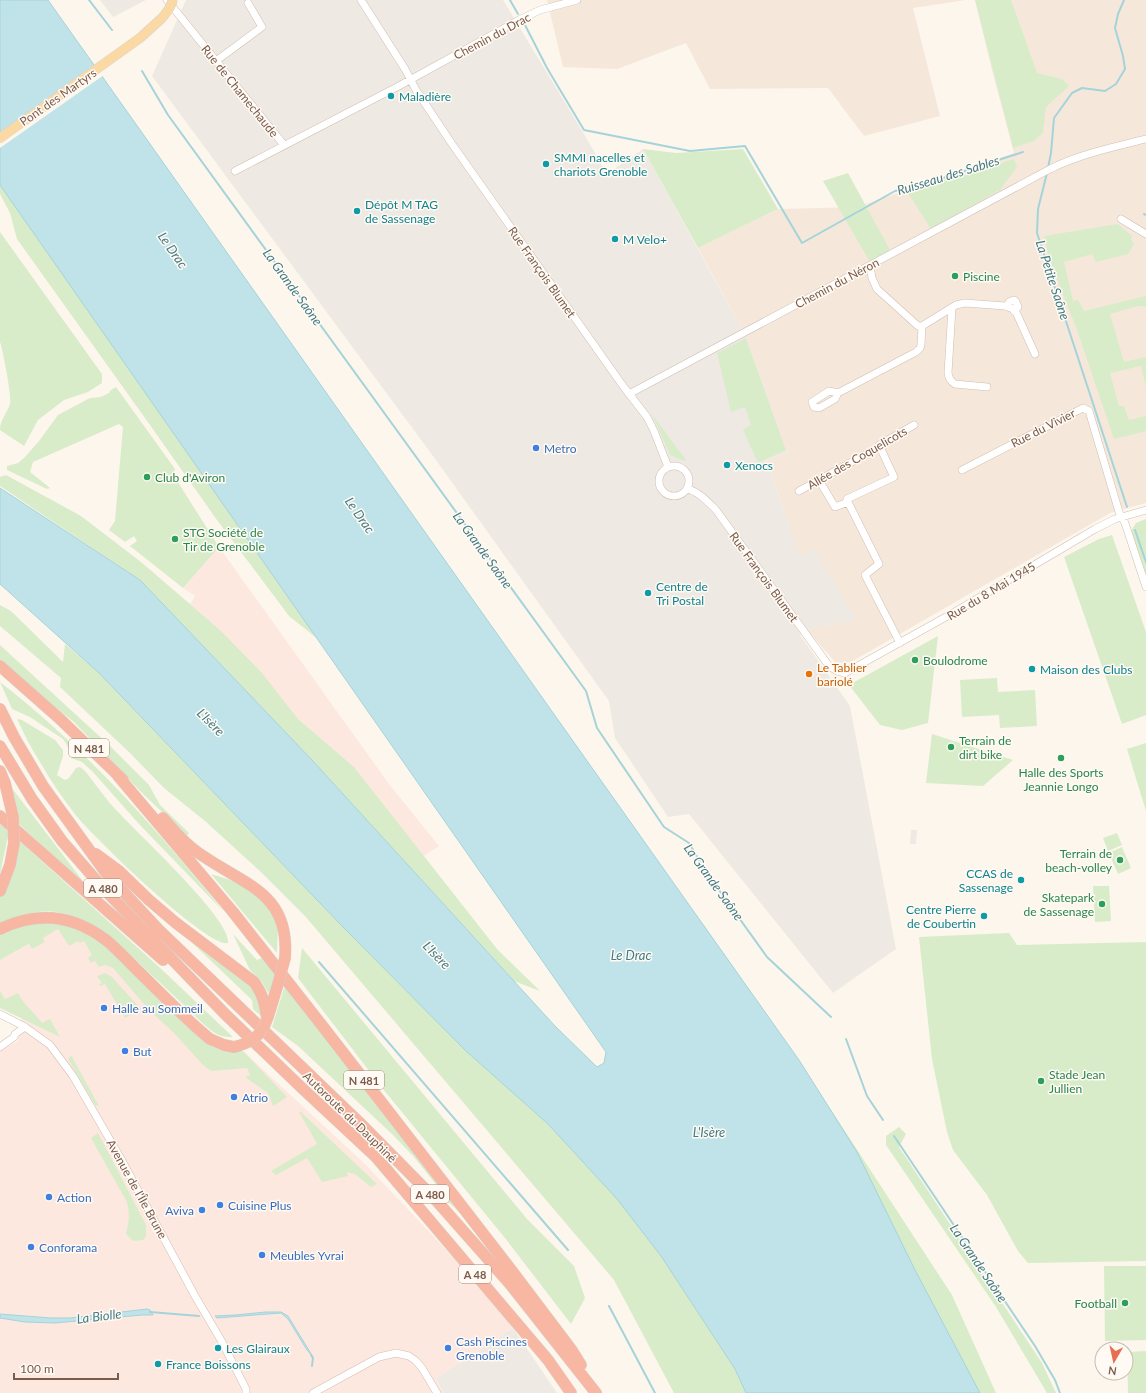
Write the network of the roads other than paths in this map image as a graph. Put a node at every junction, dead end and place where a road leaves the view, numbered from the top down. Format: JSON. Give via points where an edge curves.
{"nodes":[{"id":1,"x":173,"y":0,"type":"edge"},
{"id":2,"x":361,"y":0,"type":"edge"},
{"id":3,"x":577,"y":0,"type":"edge"},
{"id":4,"x":248,"y":2,"type":"dead end"},
{"id":5,"x":168,"y":5,"type":"edge"},
{"id":6,"x":216,"y":61,"type":"junction"},
{"id":7,"x":410,"y":79,"type":"junction"},
{"id":8,"x":0,"y":138,"type":"edge"},
{"id":9,"x":1146,"y":139,"type":"edge"},
{"id":10,"x":284,"y":145,"type":"junction"},
{"id":11,"x":235,"y":171,"type":"dead end"},
{"id":12,"x":1121,"y":219,"type":"dead end"},
{"id":13,"x":1146,"y":234,"type":"edge"},
{"id":14,"x":870,"y":266,"type":"junction"},
{"id":15,"x":952,"y":308,"type":"junction"},
{"id":16,"x":922,"y":326,"type":"junction"},
{"id":17,"x":1036,"y":354,"type":"dead end"},
{"id":18,"x":987,"y":387,"type":"dead end"},
{"id":19,"x":838,"y":393,"type":"dead end"},
{"id":20,"x":629,"y":394,"type":"junction"},
{"id":21,"x":914,"y":425,"type":"dead end"},
{"id":22,"x":879,"y":445,"type":"junction"},
{"id":23,"x":668,"y":467,"type":"junction"},
{"id":24,"x":962,"y":470,"type":"dead end"},
{"id":25,"x":819,"y":480,"type":"junction"},
{"id":26,"x":687,"y":489,"type":"junction"},
{"id":27,"x":800,"y":491,"type":"dead end"},
{"id":28,"x":848,"y":502,"type":"junction"},
{"id":29,"x":1146,"y":510,"type":"edge"},
{"id":30,"x":1122,"y":518,"type":"junction"},
{"id":31,"x":1146,"y":588,"type":"edge"},
{"id":32,"x":900,"y":643,"type":"junction"},
{"id":33,"x":0,"y":666,"type":"edge"},
{"id":34,"x":837,"y":671,"type":"joint"},
{"id":35,"x":0,"y":709,"type":"edge"},
{"id":36,"x":0,"y":746,"type":"edge"},
{"id":37,"x":0,"y":771,"type":"edge"},
{"id":38,"x":118,"y":776,"type":"junction"},
{"id":39,"x":0,"y":816,"type":"edge"},
{"id":40,"x":89,"y":849,"type":"junction"},
{"id":41,"x":0,"y":891,"type":"edge"},
{"id":42,"x":0,"y":929,"type":"edge"},
{"id":43,"x":0,"y":1014,"type":"edge"},
{"id":44,"x":225,"y":1014,"type":"junction"},
{"id":45,"x":267,"y":1019,"type":"junction"},
{"id":46,"x":25,"y":1027,"type":"junction"},
{"id":47,"x":15,"y":1034,"type":"junction"},
{"id":48,"x":0,"y":1042,"type":"edge"},
{"id":49,"x":0,"y":1046,"type":"edge"},
{"id":50,"x":247,"y":1392,"type":"edge"},
{"id":51,"x":313,"y":1393,"type":"edge"},
{"id":52,"x":437,"y":1393,"type":"edge"},
{"id":53,"x":571,"y":1393,"type":"edge"},
{"id":54,"x":597,"y":1393,"type":"edge"}],
"edges":[{"from":1,"to":5,"type":"main road","name":"Pont des Martyrs","bridge":true},
{"from":2,"to":7,"type":"street","name":"Rue François Blumet"},
{"from":3,"to":7,"type":"street","name":"Chemin du Drac","via":[[540,10]]},
{"from":4,"to":6,"type":"street","via":[[262,27]]},
{"from":5,"to":6,"type":"street","name":"Rue de Chamechaude"},
{"from":5,"to":8,"type":"main road","name":"Pont des Martyrs","via":[[162,18],[140,38]]},
{"from":6,"to":10,"type":"street","name":"Rue de Chamechaude"},
{"from":7,"to":10,"type":"street","name":"Rue de Chamechaude"},
{"from":7,"to":20,"type":"street","name":"Rue François Blumet","via":[[460,155]]},
{"from":9,"to":14,"type":"street","name":"Chemin du Néron","via":[[1090,154],[1047,170]]},
{"from":10,"to":11,"type":"street"},
{"from":12,"to":13,"type":"street"},
{"from":14,"to":16,"type":"street","via":[[877,289],[918,326]]},
{"from":14,"to":20,"type":"street","name":"Chemin du Néron"},
{"from":15,"to":16,"type":"street"},
{"from":15,"to":17,"type":"street","via":[[965,303],[1007,307],[1014,311]]},
{"from":15,"to":18,"type":"street","via":[[949,378],[955,384]]},
{"from":16,"to":19,"type":"street","via":[[921,345],[916,352]]},
{"from":20,"to":23,"type":"street","name":"Rue François Blumet","via":[[647,417]]},
{"from":21,"to":22,"type":"street","name":"Allée des Coquelicots"},
{"from":22,"to":25,"type":"street","name":"Allée des Coquelicots"},
{"from":22,"to":28,"type":"street","via":[[894,477],[847,499]]},
{"from":23,"to":26,"type":"street","via":[[678,467],[686,472],[689,480]]},
{"from":23,"to":26,"type":"street","via":[[662,472],[659,480],[663,492],[676,496]]},
{"from":24,"to":30,"type":"street","name":"Rue du Vivier","via":[[1083,408],[1089,411]]},
{"from":25,"to":27,"type":"street","name":"Allée des Coquelicots"},
{"from":25,"to":28,"type":"street","via":[[836,507]]},
{"from":26,"to":34,"type":"street","name":"Rue François Blumet","via":[[692,490],[716,510],[807,637],[829,666]]},
{"from":28,"to":32,"type":"street","via":[[879,564],[865,575]]},
{"from":29,"to":30,"type":"street","name":"Rue du 8 Mai 1945"},
{"from":30,"to":31,"type":"street"},
{"from":30,"to":32,"type":"street","name":"Rue du 8 Mai 1945","via":[[1095,529]]},
{"from":32,"to":34,"type":"street","name":"Rue du 8 Mai 1945","via":[[845,673]]},
{"from":33,"to":38,"type":"highway","number":"N 481","via":[[60,719]]},
{"from":35,"to":40,"type":"highway","number":"A 480","via":[[43,786]]},
{"from":36,"to":44,"type":"highway","number":"A 480","via":[[32,799],[62,841],[102,887]]},
{"from":37,"to":41,"type":"highway","bridge":true,"via":[[13,817],[14,843],[10,865]]},
{"from":38,"to":45,"type":"highway","bridge":true,"via":[[189,846],[253,887],[269,901],[280,916],[284,927],[285,958]]},
{"from":38,"to":54,"type":"highway","number":"N 481","via":[[232,912],[329,1034],[571,1349]]},
{"from":39,"to":44,"type":"highway"},
{"from":40,"to":45,"type":"highway","via":[[119,871],[176,923],[254,982],[265,1002]]},
{"from":40,"to":54,"type":"highway","number":"A 480","via":[[106,873],[159,930],[350,1113],[435,1199],[510,1284]]},
{"from":42,"to":45,"type":"highway","bridge":true,"via":[[21,920],[34,918],[58,918],[80,925],[105,940],[204,1034],[217,1042],[234,1046],[246,1043],[265,1027]]},
{"from":43,"to":46,"type":"street","name":"Avenue de l'Île Brune"},
{"from":44,"to":53,"type":"highway","name":"Autoroute du Dauphiné","number":"A 48","via":[[376,1157],[548,1360]]},
{"from":46,"to":47,"type":"street"},
{"from":46,"to":50,"type":"street","name":"Avenue de l'Île Brune","via":[[50,1044],[73,1076],[222,1342]]},
{"from":47,"to":48,"type":"street"},
{"from":47,"to":49,"type":"street"},
{"from":51,"to":52,"type":"street","via":[[379,1357],[396,1353],[409,1356],[416,1361]]}]}
